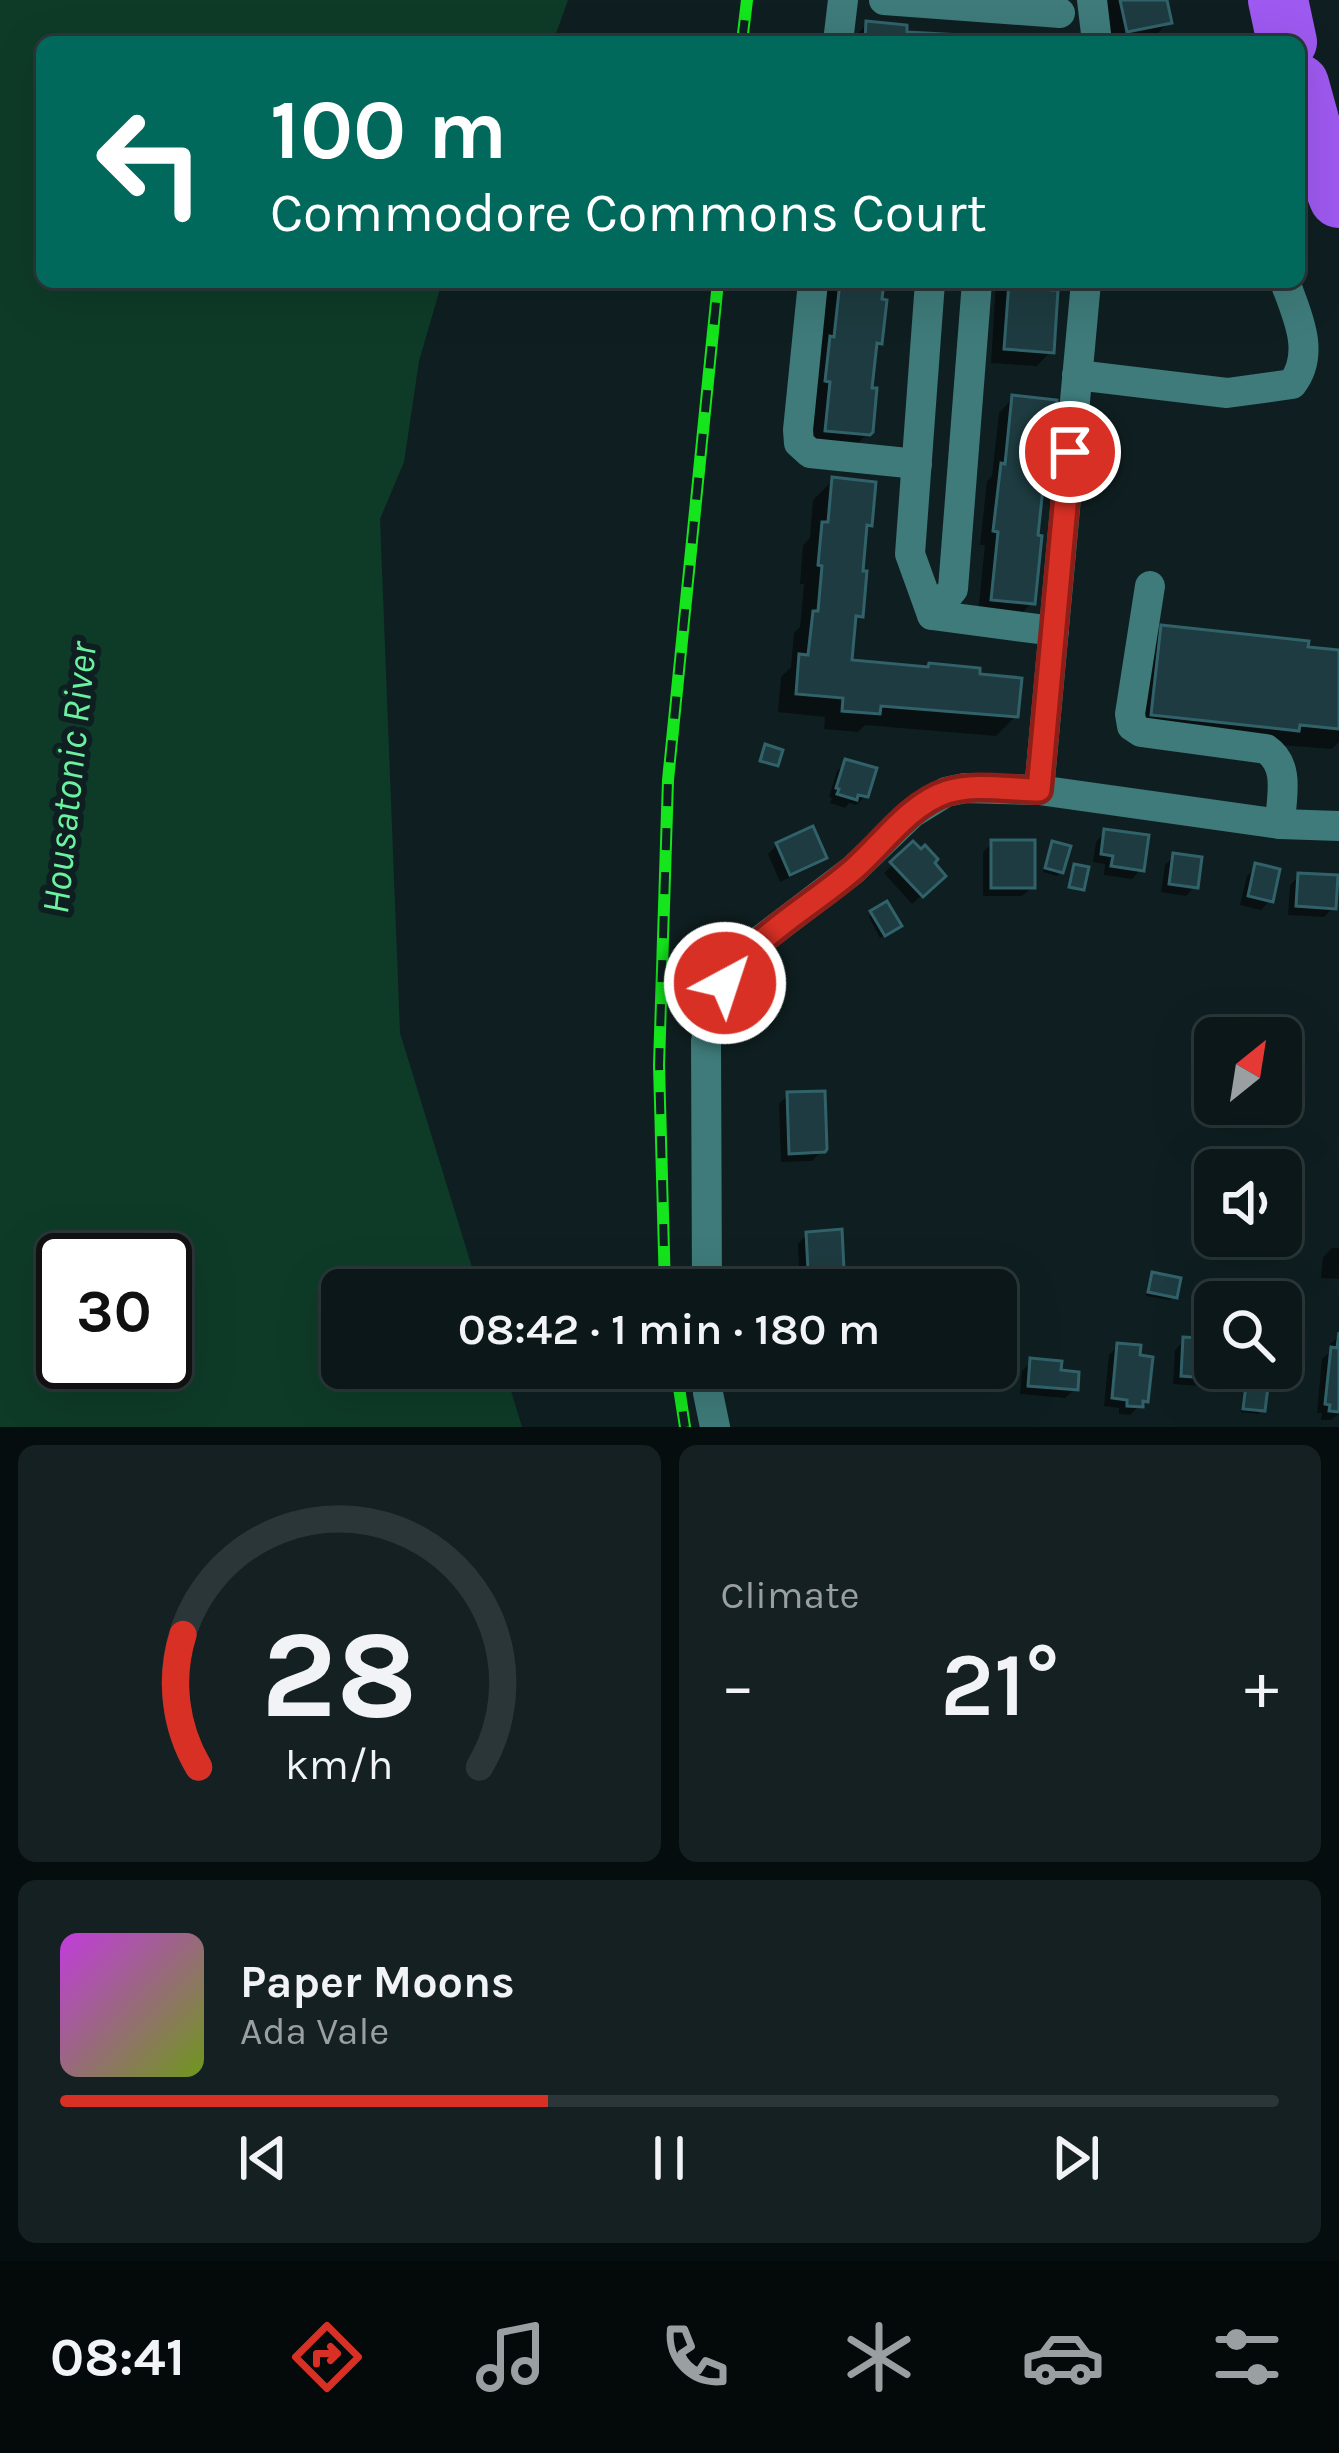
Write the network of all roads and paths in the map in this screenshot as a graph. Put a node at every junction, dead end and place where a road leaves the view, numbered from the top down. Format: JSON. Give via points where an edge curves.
{"nodes":[{"id":1,"x":843,"y":0,"type":"edge"},
{"id":2,"x":884,"y":0,"type":"edge"},
{"id":3,"x":1092,"y":0,"type":"edge"},
{"id":4,"x":1279,"y":0,"type":"edge"},
{"id":5,"x":1060,"y":13,"type":"dead end"},
{"id":6,"x":839,"y":36,"type":"edge"},
{"id":7,"x":1096,"y":36,"type":"edge"},
{"id":8,"x":1286,"y":36,"type":"edge"},
{"id":9,"x":1305,"y":106,"type":"edge"},
{"id":10,"x":1339,"y":198,"type":"edge"},
{"id":11,"x":812,"y":288,"type":"edge"},
{"id":12,"x":930,"y":288,"type":"edge"},
{"id":13,"x":976,"y":288,"type":"edge"},
{"id":14,"x":1085,"y":288,"type":"edge"},
{"id":15,"x":1287,"y":288,"type":"edge"},
{"id":16,"x":1077,"y":375,"type":"junction"},
{"id":17,"x":916,"y":464,"type":"junction"},
{"id":18,"x":1150,"y":586,"type":"dead end"},
{"id":19,"x":932,"y":615,"type":"junction"},
{"id":20,"x":1054,"y":631,"type":"junction"},
{"id":21,"x":1039,"y":790,"type":"junction"},
{"id":22,"x":1280,"y":824,"type":"junction"},
{"id":23,"x":1339,"y":826,"type":"edge"},
{"id":24,"x":707,"y":1269,"type":"edge"},
{"id":25,"x":709,"y":1389,"type":"edge"},
{"id":26,"x":715,"y":1427,"type":"edge"}],
"edges":[{"from":1,"to":6,"type":"street"},
{"from":2,"to":5,"type":"street"},
{"from":3,"to":7,"type":"street"},
{"from":4,"to":8,"type":"highway"},
{"from":9,"to":10,"type":"highway"},
{"from":11,"to":17,"type":"street","via":[[799,443],[810,453]]},
{"from":12,"to":17,"type":"street"},
{"from":13,"to":19,"type":"street","via":[[953,589]]},
{"from":14,"to":16,"type":"street"},
{"from":15,"to":16,"type":"street","via":[[1304,335],[1302,371],[1292,384],[1227,393]]},
{"from":16,"to":20,"type":"street"},
{"from":17,"to":19,"type":"street","via":[[910,554]]},
{"from":18,"to":22,"type":"street","via":[[1132,726],[1266,749],[1283,772]]},
{"from":19,"to":20,"type":"street"},
{"from":20,"to":21,"type":"street"},
{"from":21,"to":22,"type":"street"},
{"from":21,"to":24,"type":"street","via":[[965,788],[929,800],[737,964],[706,1041]]},
{"from":22,"to":23,"type":"street"},
{"from":25,"to":26,"type":"street"}]}
